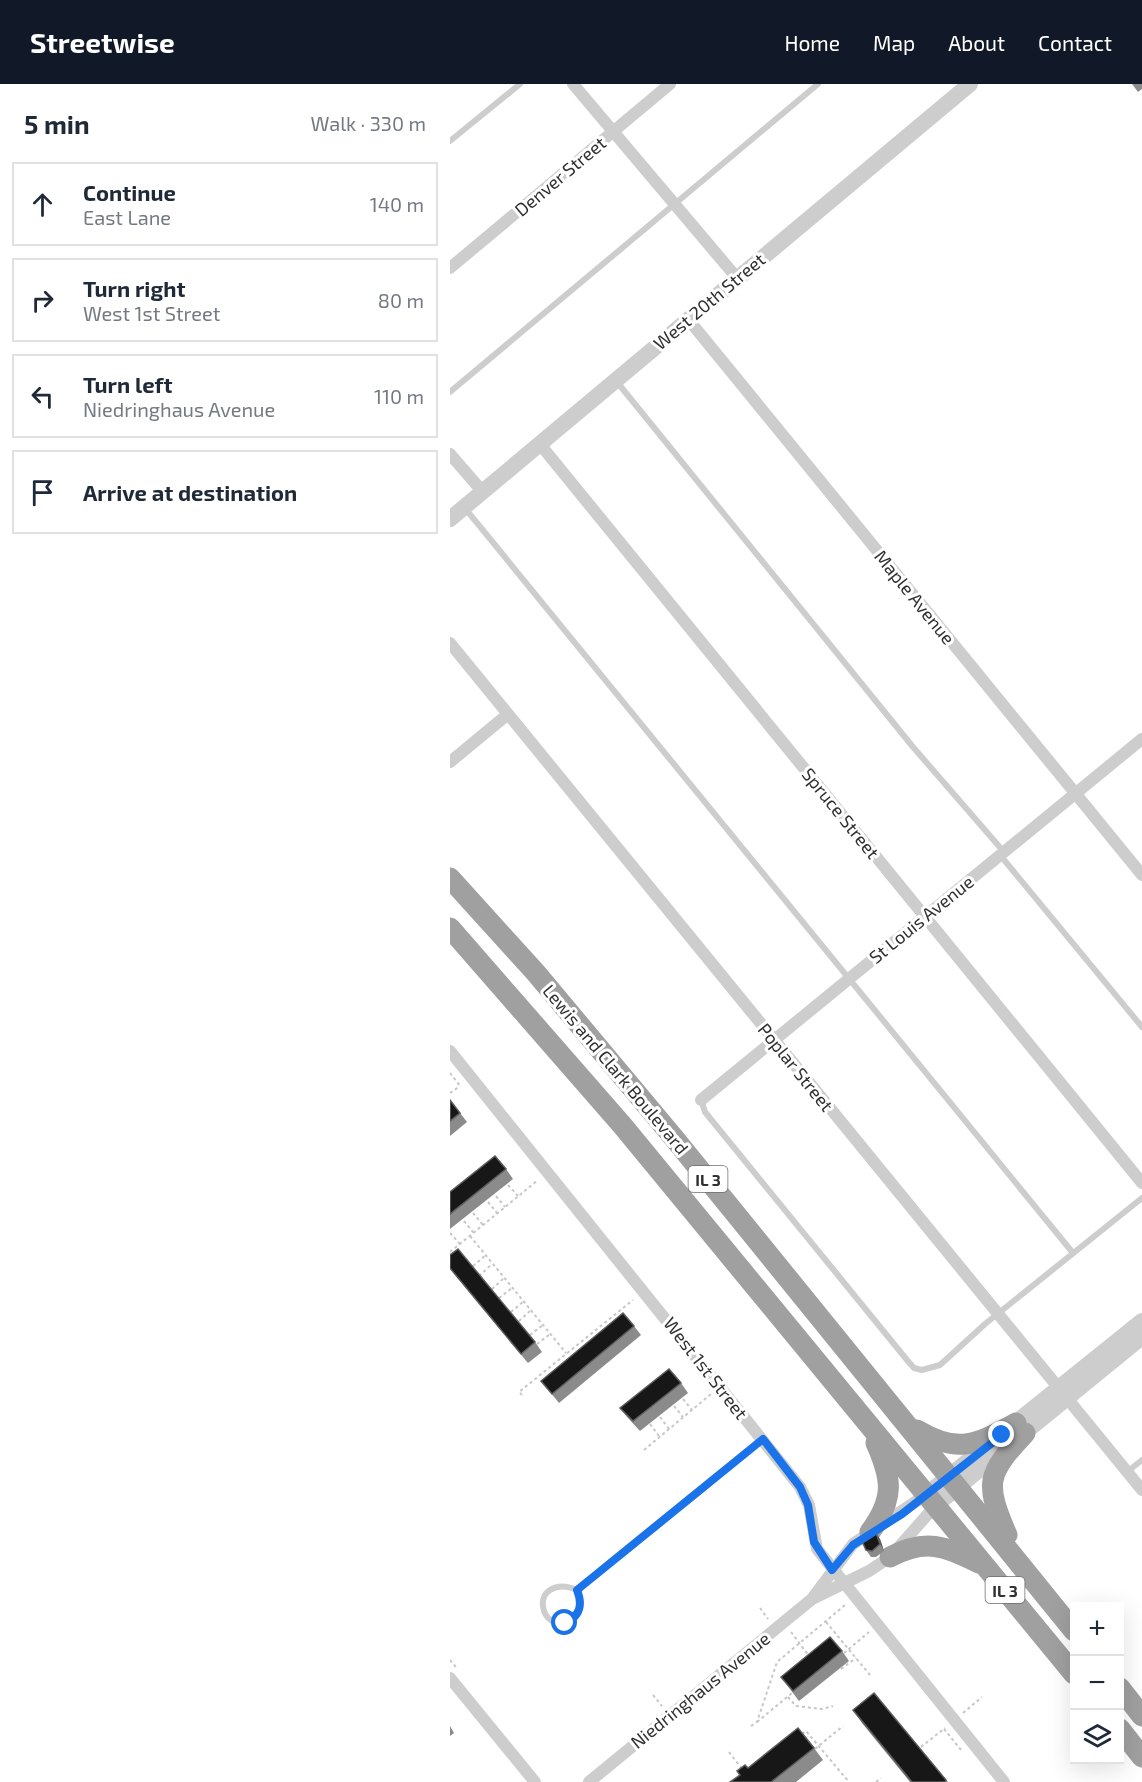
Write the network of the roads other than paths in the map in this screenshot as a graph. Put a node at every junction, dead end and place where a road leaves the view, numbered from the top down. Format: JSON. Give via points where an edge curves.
{"nodes":[{"id":1,"x":520,"y":84,"type":"edge"},
{"id":2,"x":573,"y":84,"type":"edge"},
{"id":3,"x":670,"y":84,"type":"edge"},
{"id":4,"x":818,"y":84,"type":"edge"},
{"id":5,"x":970,"y":84,"type":"edge"},
{"id":6,"x":613,"y":132,"type":"junction"},
{"id":7,"x":450,"y":141,"type":"edge"},
{"id":8,"x":674,"y":205,"type":"junction"},
{"id":9,"x":450,"y":268,"type":"edge"},
{"id":10,"x":736,"y":278,"type":"junction"},
{"id":11,"x":688,"y":319,"type":"junction"},
{"id":12,"x":615,"y":380,"type":"junction"},
{"id":13,"x":450,"y":392,"type":"edge"},
{"id":14,"x":539,"y":443,"type":"junction"},
{"id":15,"x":450,"y":454,"type":"edge"},
{"id":16,"x":482,"y":491,"type":"junction"},
{"id":17,"x":464,"y":507,"type":"junction"},
{"id":18,"x":450,"y":519,"type":"edge"},
{"id":19,"x":450,"y":644,"type":"edge"},
{"id":20,"x":507,"y":715,"type":"junction"},
{"id":21,"x":1142,"y":739,"type":"edge"},
{"id":22,"x":450,"y":762,"type":"edge"},
{"id":23,"x":1076,"y":793,"type":"junction"},
{"id":24,"x":1002,"y":853,"type":"junction"},
{"id":25,"x":1142,"y":875,"type":"edge"},
{"id":26,"x":450,"y":878,"type":"edge"},
{"id":27,"x":925,"y":916,"type":"junction"},
{"id":28,"x":450,"y":928,"type":"edge"},
{"id":29,"x":849,"y":978,"type":"junction"},
{"id":30,"x":1142,"y":1027,"type":"edge"},
{"id":31,"x":773,"y":1040,"type":"junction"},
{"id":32,"x":450,"y":1051,"type":"edge"},
{"id":33,"x":701,"y":1100,"type":"joint"},
{"id":34,"x":1142,"y":1183,"type":"edge"},
{"id":35,"x":1142,"y":1198,"type":"edge"},
{"id":36,"x":1073,"y":1252,"type":"junction"},
{"id":37,"x":998,"y":1314,"type":"junction"},
{"id":38,"x":1142,"y":1321,"type":"edge"},
{"id":39,"x":1142,"y":1337,"type":"edge"},
{"id":40,"x":1063,"y":1393,"type":"junction"},
{"id":41,"x":866,"y":1420,"type":"junction"},
{"id":42,"x":910,"y":1426,"type":"junction"},
{"id":43,"x":1020,"y":1428,"type":"junction"},
{"id":44,"x":763,"y":1439,"type":"junction"},
{"id":45,"x":1142,"y":1460,"type":"edge"},
{"id":46,"x":1127,"y":1472,"type":"junction"},
{"id":47,"x":955,"y":1481,"type":"junction"},
{"id":48,"x":1142,"y":1490,"type":"edge"},
{"id":49,"x":932,"y":1500,"type":"junction"},
{"id":50,"x":870,"y":1532,"type":"junction"},
{"id":51,"x":890,"y":1557,"type":"junction"},
{"id":52,"x":1018,"y":1560,"type":"junction"},
{"id":53,"x":986,"y":1566,"type":"junction"},
{"id":54,"x":832,"y":1570,"type":"junction"},
{"id":55,"x":843,"y":1583,"type":"junction"},
{"id":56,"x":577,"y":1590,"type":"junction"},
{"id":57,"x":812,"y":1599,"type":"junction"},
{"id":58,"x":1070,"y":1626,"type":"edge"},
{"id":59,"x":1070,"y":1669,"type":"edge"},
{"id":60,"x":450,"y":1678,"type":"edge"},
{"id":61,"x":1124,"y":1694,"type":"edge"},
{"id":62,"x":1142,"y":1716,"type":"edge"},
{"id":63,"x":1124,"y":1735,"type":"edge"},
{"id":64,"x":1142,"y":1756,"type":"edge"},
{"id":65,"x":535,"y":1782,"type":"edge"},
{"id":66,"x":589,"y":1782,"type":"edge"},
{"id":67,"x":1004,"y":1782,"type":"edge"}],
"edges":[{"from":1,"to":7,"type":"lane"},
{"from":2,"to":6,"type":"street"},
{"from":3,"to":6,"type":"street","name":"Denver Street"},
{"from":4,"to":8,"type":"lane"},
{"from":5,"to":10,"type":"street","name":"West 20th Street"},
{"from":6,"to":8,"type":"street"},
{"from":6,"to":9,"type":"street","name":"Denver Street"},
{"from":8,"to":10,"type":"street"},
{"from":8,"to":13,"type":"lane"},
{"from":10,"to":11,"type":"street","name":"West 20th Street"},
{"from":11,"to":12,"type":"street","name":"West 20th Street"},
{"from":11,"to":23,"type":"street","name":"Maple Avenue"},
{"from":12,"to":14,"type":"street","name":"West 20th Street"},
{"from":12,"to":24,"type":"lane"},
{"from":14,"to":16,"type":"street","name":"West 20th Street"},
{"from":14,"to":27,"type":"street","name":"Spruce Street"},
{"from":15,"to":16,"type":"street"},
{"from":16,"to":17,"type":"street","name":"West 20th Street"},
{"from":17,"to":18,"type":"street","name":"West 20th Street"},
{"from":17,"to":29,"type":"lane"},
{"from":19,"to":20,"type":"street","name":"Poplar Street"},
{"from":20,"to":22,"type":"street"},
{"from":20,"to":31,"type":"street","name":"Poplar Street"},
{"from":21,"to":23,"type":"street","name":"St Louis Avenue"},
{"from":23,"to":24,"type":"street","name":"St Louis Avenue"},
{"from":23,"to":25,"type":"street","name":"Maple Avenue"},
{"from":24,"to":27,"type":"street","name":"St Louis Avenue"},
{"from":24,"to":30,"type":"lane"},
{"from":26,"to":42,"type":"highway","name":"Lewis and Clark Boulevard","number":"IL 3","via":[[536,973]]},
{"from":27,"to":29,"type":"street","name":"St Louis Avenue"},
{"from":27,"to":34,"type":"street","name":"Spruce Street"},
{"from":28,"to":41,"type":"highway","name":"Lewis and Clark Boulevard","number":"IL 3","via":[[622,1125]]},
{"from":29,"to":31,"type":"street","name":"St Louis Avenue"},
{"from":29,"to":36,"type":"lane"},
{"from":31,"to":33,"type":"street","name":"St Louis Avenue"},
{"from":31,"to":37,"type":"street","name":"Poplar Street"},
{"from":32,"to":44,"type":"street","name":"West 1st Street"},
{"from":33,"to":37,"type":"lane","via":[[705,1112],[914,1368],[926,1370],[940,1365]]},
{"from":35,"to":36,"type":"lane"},
{"from":36,"to":37,"type":"lane"},
{"from":37,"to":40,"type":"street","name":"Poplar Street"},
{"from":38,"to":40,"type":"street","name":"Niedringhaus Avenue"},
{"from":39,"to":40,"type":"street","name":"Niedringhaus Avenue"},
{"from":40,"to":43,"type":"street","name":"Niedringhaus Avenue"},
{"from":40,"to":46,"type":"street","name":"Poplar Street"},
{"from":41,"to":49,"type":"highway","name":"Lewis and Clark Boulevard","number":"IL 3"},
{"from":41,"to":50,"type":"highway","via":[[890,1481],[885,1508]]},
{"from":42,"to":43,"type":"highway","via":[[935,1441],[962,1446]]},
{"from":42,"to":47,"type":"highway","name":"Lewis and Clark Boulevard","number":"IL 3"},
{"from":43,"to":47,"type":"street","name":"Niedringhaus Avenue"},
{"from":43,"to":52,"type":"highway","via":[[999,1461],[991,1484],[996,1511]]},
{"from":44,"to":54,"type":"street","name":"West 1st Street","via":[[800,1487],[808,1505],[814,1542]]},
{"from":44,"to":56,"type":"lane"},
{"from":45,"to":46,"type":"lane"},
{"from":46,"to":48,"type":"street","name":"Poplar Street"},
{"from":47,"to":49,"type":"street","name":"Niedringhaus Avenue"},
{"from":47,"to":52,"type":"highway","number":"IL 3"},
{"from":49,"to":50,"type":"street","name":"Niedringhaus Avenue"},
{"from":49,"to":51,"type":"street","name":"Niedringhaus Avenue"},
{"from":49,"to":53,"type":"highway","number":"IL 3"},
{"from":50,"to":54,"type":"street","name":"Niedringhaus Avenue"},
{"from":51,"to":53,"type":"highway","via":[[908,1547],[930,1544]]},
{"from":51,"to":55,"type":"street","name":"Niedringhaus Avenue"},
{"from":52,"to":58,"type":"highway","number":"IL 3"},
{"from":53,"to":59,"type":"highway","number":"IL 3"},
{"from":54,"to":55,"type":"street","name":"West 1st Street"},
{"from":54,"to":57,"type":"street","name":"Niedringhaus Avenue"},
{"from":55,"to":57,"type":"street","name":"Niedringhaus Avenue"},
{"from":55,"to":67,"type":"street","name":"West 1st Street"},
{"from":56,"to":56,"type":"lane","via":[[553,1587],[545,1593],[542,1603],[550,1620],[565,1623],[573,1619],[580,1610]]},
{"from":57,"to":66,"type":"street","name":"Niedringhaus Avenue"},
{"from":60,"to":65,"type":"street"},
{"from":61,"to":62,"type":"highway"},
{"from":63,"to":64,"type":"highway"}]}
